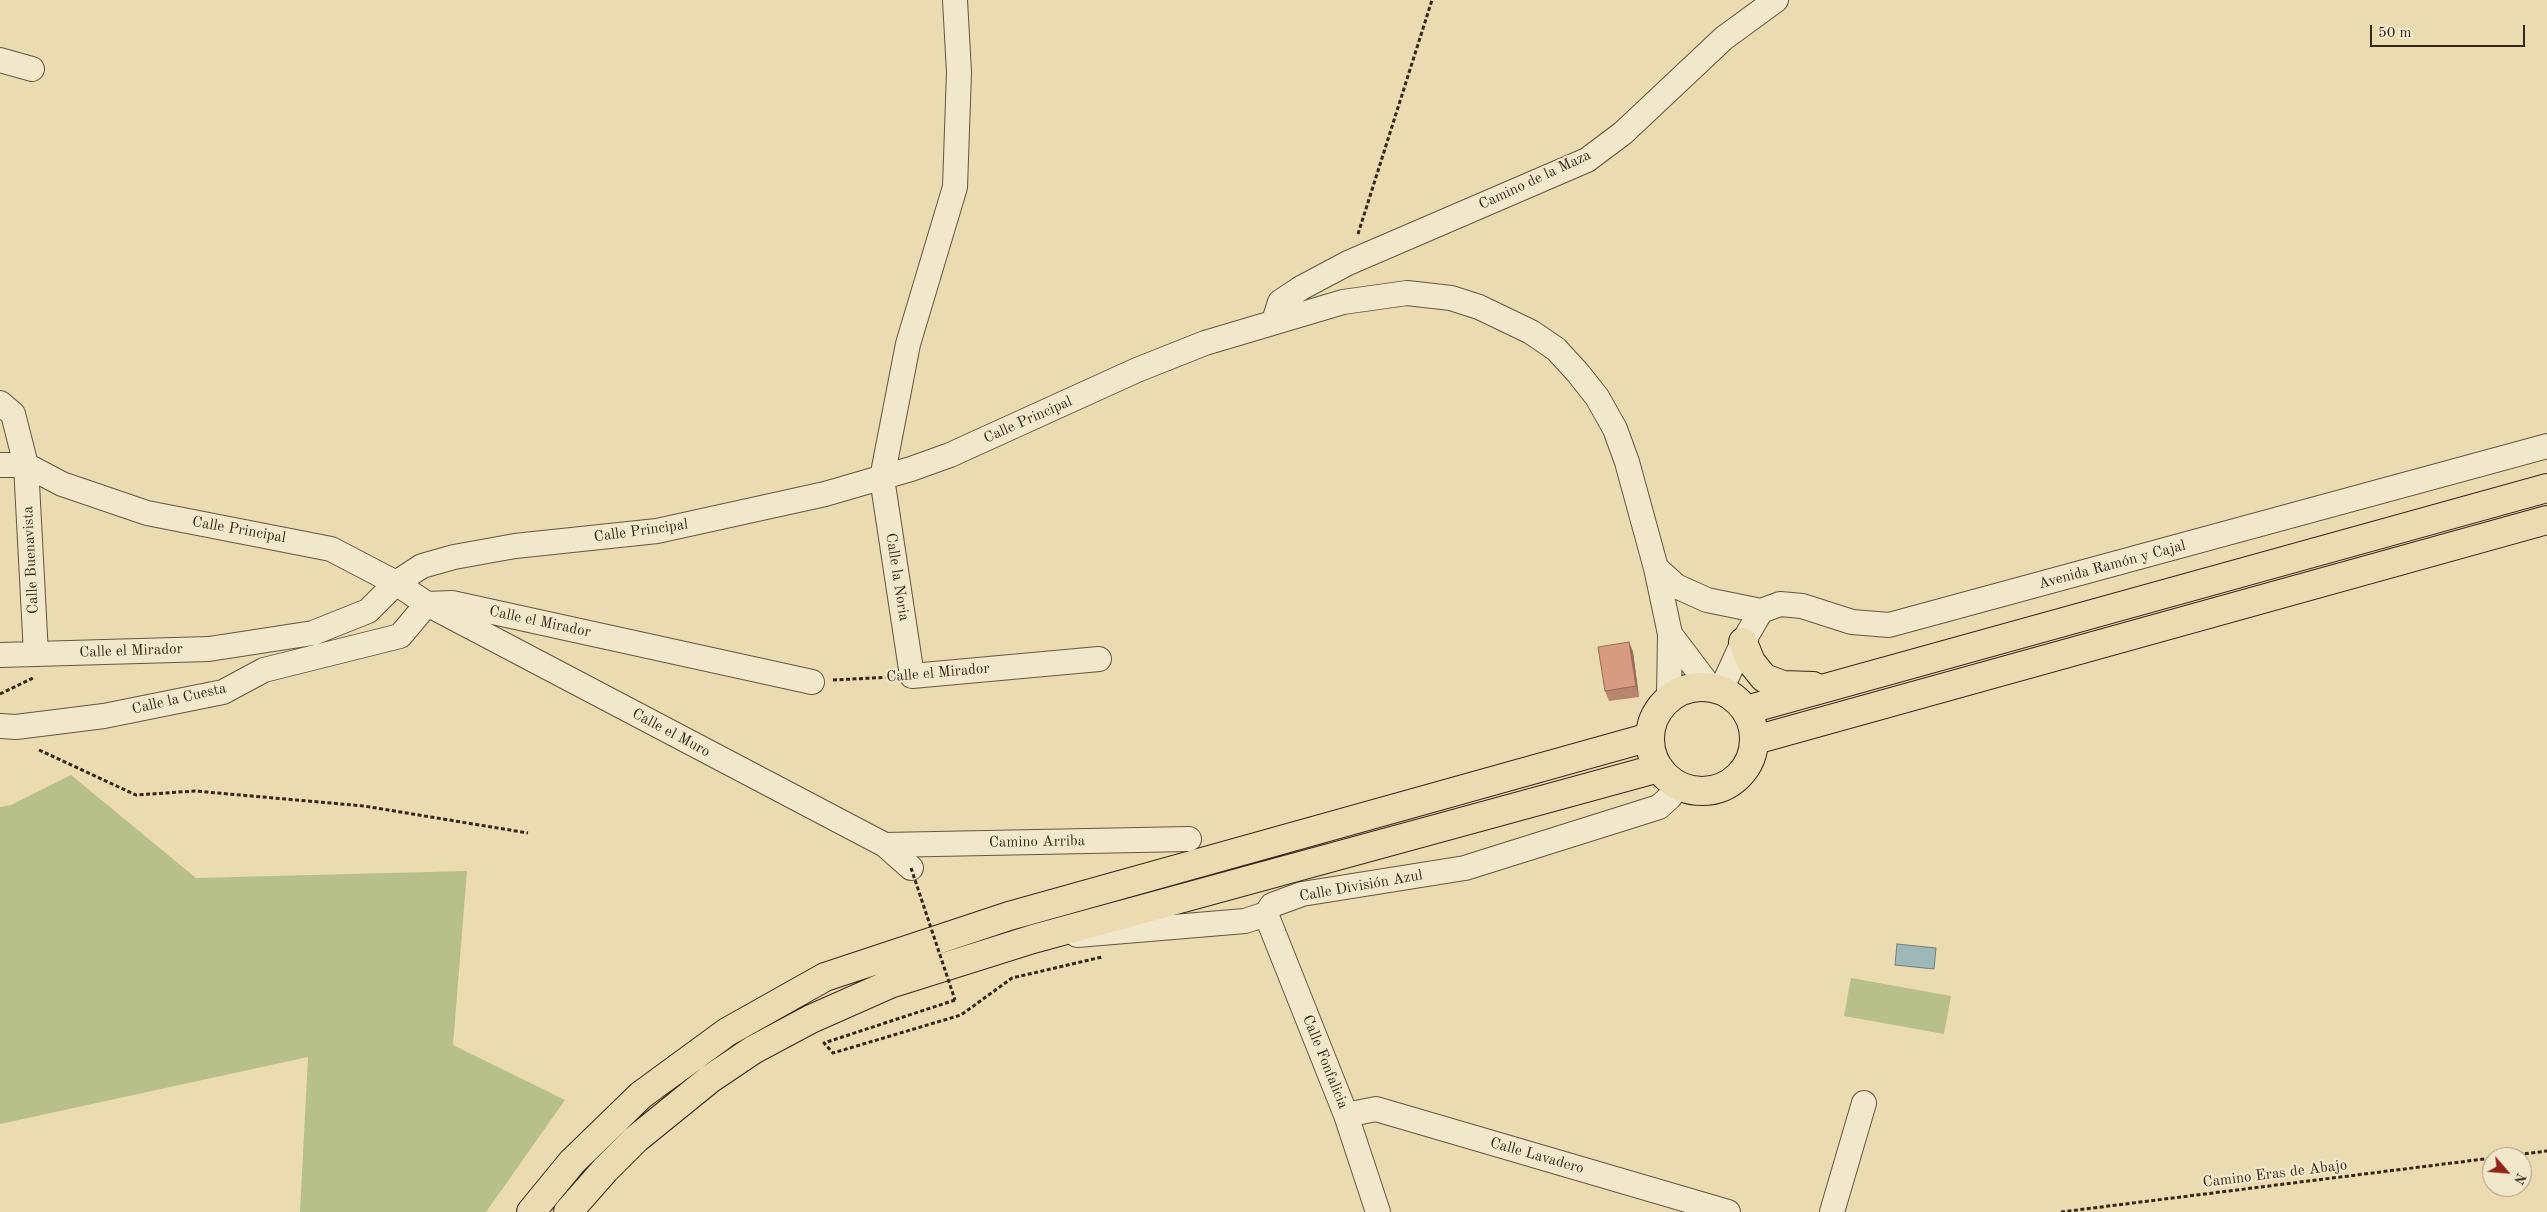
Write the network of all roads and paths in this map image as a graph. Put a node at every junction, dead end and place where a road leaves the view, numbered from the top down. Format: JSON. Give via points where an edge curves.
{"nodes":[{"id":1,"x":955,"y":0,"type":"edge"},
{"id":2,"x":1432,"y":0,"type":"edge"},
{"id":3,"x":1776,"y":0,"type":"edge"},
{"id":4,"x":0,"y":60,"type":"edge"},
{"id":5,"x":32,"y":70,"type":"dead end"},
{"id":6,"x":1348,"y":263,"type":"junction"},
{"id":7,"x":1274,"y":321,"type":"junction"},
{"id":8,"x":0,"y":403,"type":"edge"},
{"id":9,"x":2547,"y":446,"type":"edge"},
{"id":10,"x":0,"y":465,"type":"edge"},
{"id":11,"x":26,"y":465,"type":"junction"},
{"id":12,"x":882,"y":478,"type":"junction"},
{"id":13,"x":2547,"y":488,"type":"edge"},
{"id":14,"x":2547,"y":520,"type":"edge"},
{"id":15,"x":1656,"y":568,"type":"junction"},
{"id":16,"x":396,"y":583,"type":"junction"},
{"id":17,"x":427,"y":604,"type":"junction"},
{"id":18,"x":1761,"y":611,"type":"junction"},
{"id":19,"x":1670,"y":634,"type":"junction"},
{"id":20,"x":1743,"y":642,"type":"junction"},
{"id":21,"x":36,"y":654,"type":"junction"},
{"id":22,"x":0,"y":655,"type":"edge"},
{"id":23,"x":1098,"y":659,"type":"dead end"},
{"id":24,"x":912,"y":676,"type":"junction"},
{"id":25,"x":812,"y":682,"type":"joint"},
{"id":26,"x":1716,"y":688,"type":"junction"},
{"id":27,"x":1832,"y":688,"type":"junction"},
{"id":28,"x":1669,"y":698,"type":"junction"},
{"id":29,"x":1746,"y":710,"type":"junction"},
{"id":30,"x":0,"y":726,"type":"edge"},
{"id":31,"x":1650,"y":736,"type":"junction"},
{"id":32,"x":1755,"y":740,"type":"junction"},
{"id":33,"x":39,"y":750,"type":"dead end"},
{"id":34,"x":1668,"y":777,"type":"junction"},
{"id":35,"x":528,"y":833,"type":"dead end"},
{"id":36,"x":1189,"y":838,"type":"dead end"},
{"id":37,"x":885,"y":846,"type":"junction"},
{"id":38,"x":910,"y":868,"type":"joint"},
{"id":39,"x":1266,"y":914,"type":"junction"},
{"id":40,"x":1032,"y":939,"type":"junction"},
{"id":41,"x":1107,"y":956,"type":"dead end"},
{"id":42,"x":1864,"y":1103,"type":"dead end"},
{"id":43,"x":1346,"y":1115,"type":"junction"},
{"id":44,"x":2547,"y":1151,"type":"edge"},
{"id":45,"x":2532,"y":1153,"type":"edge"},
{"id":46,"x":2482,"y":1159,"type":"edge"},
{"id":47,"x":531,"y":1212,"type":"edge"},
{"id":48,"x":568,"y":1212,"type":"edge"},
{"id":49,"x":1378,"y":1212,"type":"edge"},
{"id":50,"x":1728,"y":1212,"type":"edge"},
{"id":51,"x":1832,"y":1212,"type":"edge"},
{"id":52,"x":2060,"y":1212,"type":"edge"}],
"edges":[{"from":1,"to":12,"type":"street","name":"Calle la Noria","via":[[959,72],[955,188],[908,344]]},
{"from":2,"to":6,"type":"path"},
{"from":3,"to":6,"type":"street","name":"Camino de la Maza","via":[[1724,38],[1623,133],[1586,160]]},
{"from":4,"to":5,"type":"street"},
{"from":6,"to":7,"type":"street","name":"Camino de la Maza","via":[[1280,302]]},
{"from":7,"to":12,"type":"street","name":"Calle Principal","via":[[1171,356],[950,455]]},
{"from":7,"to":15,"type":"street","name":"Calle Principal","via":[[1342,302],[1407,293],[1451,298],[1479,306],[1532,332],[1556,349],[1578,372],[1615,429]]},
{"from":8,"to":11,"type":"street","name":"Calle Buenavista","via":[[14,414]]},
{"from":9,"to":18,"type":"street","name":"Avenida Ramón y Cajal","via":[[1889,625],[1852,622],[1802,606],[1780,604]]},
{"from":10,"to":11,"type":"street","name":"Calle Principal"},
{"from":11,"to":16,"type":"street","name":"Calle Principal","via":[[62,484],[147,513],[331,549]]},
{"from":11,"to":21,"type":"street","name":"Calle Buenavista"},
{"from":12,"to":16,"type":"street","name":"Calle Principal","via":[[825,494],[656,531],[515,546],[454,557],[422,566]]},
{"from":12,"to":24,"type":"street","name":"Calle la Noria"},
{"from":13,"to":27,"type":"highway"},
{"from":14,"to":32,"type":"highway"},
{"from":15,"to":18,"type":"street","via":[[1676,586],[1707,600]]},
{"from":15,"to":19,"type":"street","name":"Calle Principal"},
{"from":16,"to":17,"type":"street"},
{"from":16,"to":21,"type":"street","name":"Calle el Mirador","via":[[368,611],[313,633],[208,649]]},
{"from":17,"to":25,"type":"street","name":"Calle el Mirador","via":[[452,604]]},
{"from":17,"to":30,"type":"street","name":"Calle la Cuesta","via":[[400,636],[264,670],[223,692],[104,716],[16,727]]},
{"from":17,"to":37,"type":"street","name":"Calle el Muro"},
{"from":18,"to":20,"type":"street"},
{"from":19,"to":26,"type":"street"},
{"from":19,"to":28,"type":"street"},
{"from":20,"to":26,"type":"street"},
{"from":20,"to":27,"type":"highway","via":[[1751,662],[1764,678],[1783,685]]},
{"from":21,"to":22,"type":"street","name":"Calle el Mirador"},
{"from":23,"to":24,"type":"street","name":"Calle el Mirador"},
{"from":24,"to":25,"type":"path","name":"Calle el Mirador"},
{"from":26,"to":28,"type":"highway","via":[[1688,688]]},
{"from":26,"to":29,"type":"highway","via":[[1739,701]]},
{"from":27,"to":29,"type":"highway"},
{"from":28,"to":31,"type":"highway","via":[[1655,716]]},
{"from":29,"to":32,"type":"highway"},
{"from":31,"to":34,"type":"highway","via":[[1653,758]]},
{"from":31,"to":47,"type":"highway","via":[[1009,916],[825,976],[727,1032],[641,1095],[572,1162]]},
{"from":32,"to":34,"type":"highway","via":[[1746,767],[1726,785],[1700,791]]},
{"from":33,"to":35,"type":"path","via":[[136,795],[195,791],[364,806]]},
{"from":34,"to":39,"type":"street","name":"Calle División Azul","via":[[1670,797],[1660,807],[1466,868],[1302,894],[1272,905]]},
{"from":34,"to":40,"type":"highway"},
{"from":36,"to":37,"type":"street","name":"Camino Arriba"},
{"from":37,"to":38,"type":"street","name":"Calle el Muro"},
{"from":38,"to":41,"type":"path","bridge":true,"via":[[955,1000],[824,1043],[833,1053],[961,1014],[1012,978]]},
{"from":39,"to":40,"type":"street","name":"Calle División Azul","via":[[1245,921]]},
{"from":39,"to":43,"type":"street","name":"Calle Fonfalicia"},
{"from":40,"to":48,"type":"highway","via":[[890,984],[753,1050],[710,1079],[636,1139]]},
{"from":42,"to":51,"type":"street"},
{"from":43,"to":49,"type":"street","name":"Calle Fonfalicia"},
{"from":43,"to":50,"type":"street","name":"Calle Lavadero","via":[[1376,1109]]},
{"from":44,"to":45,"type":"path"},
{"from":46,"to":52,"type":"path","name":"Camino Eras de Abajo"}]}
